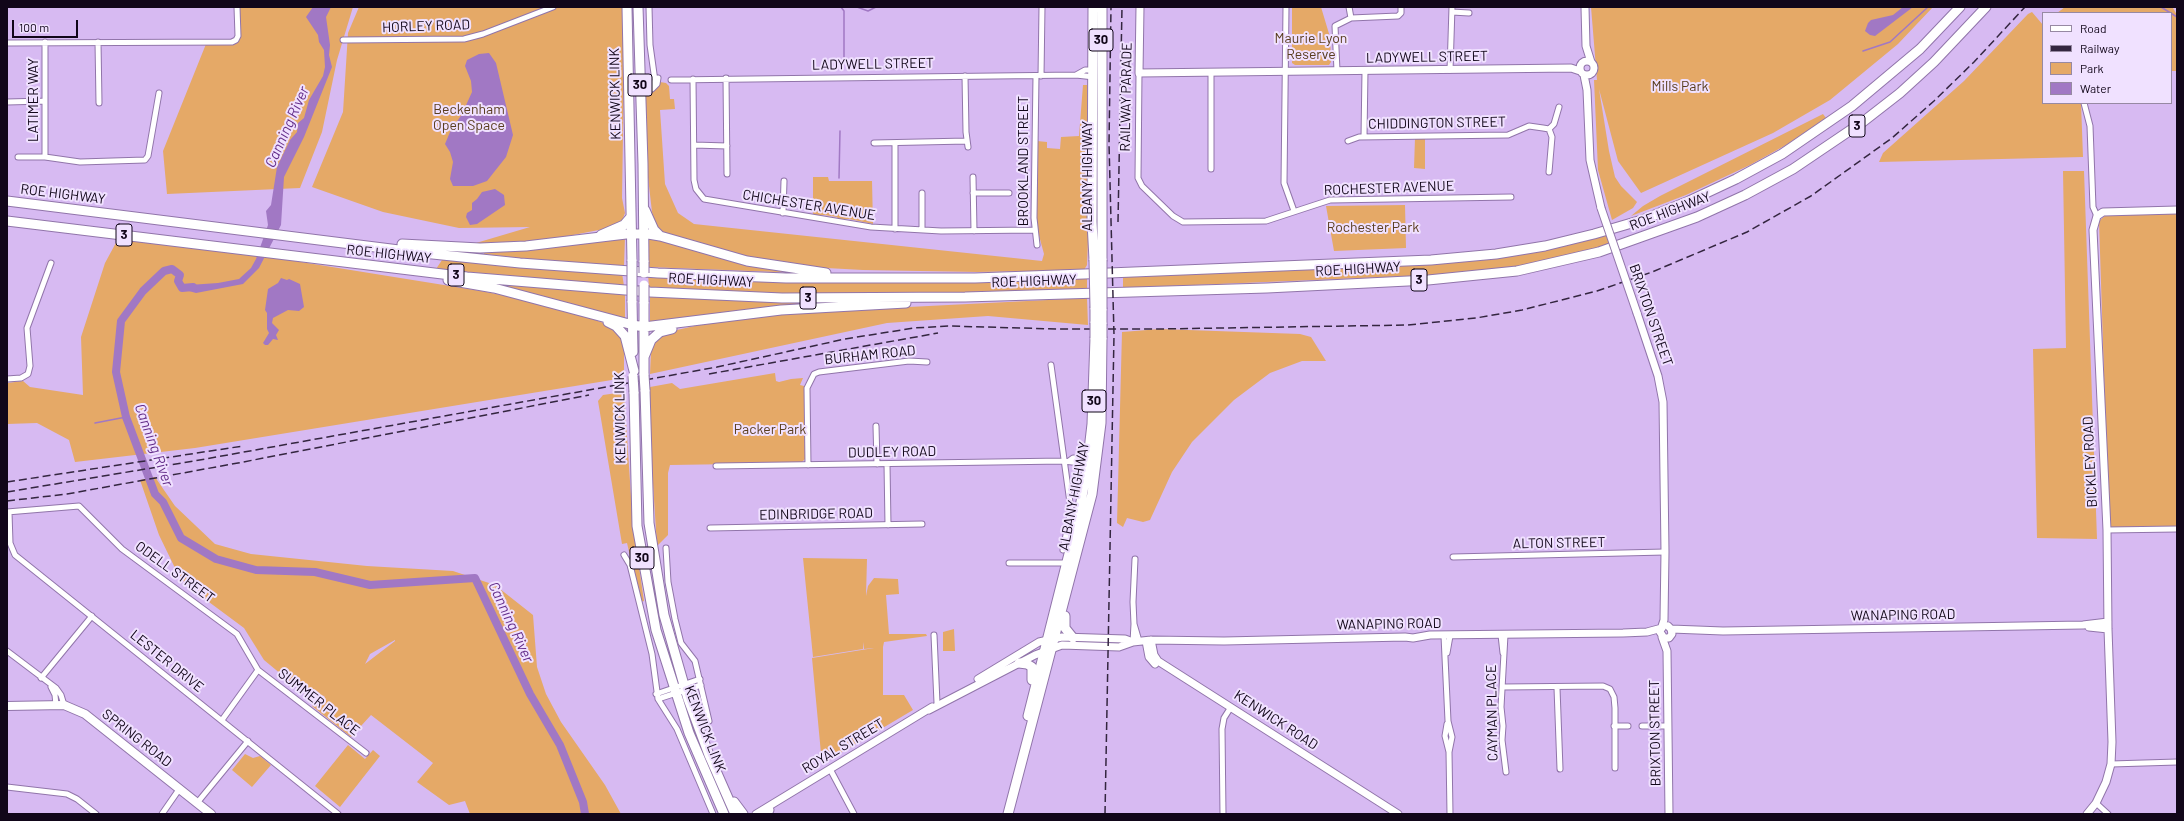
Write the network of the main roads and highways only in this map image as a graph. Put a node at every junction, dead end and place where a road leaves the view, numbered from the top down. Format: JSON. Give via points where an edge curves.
{"nodes":[{"id":1,"x":627,"y":7,"type":"edge"},
{"id":2,"x":638,"y":7,"type":"edge"},
{"id":3,"x":1093,"y":7,"type":"edge"},
{"id":4,"x":1102,"y":7,"type":"edge"},
{"id":5,"x":1140,"y":7,"type":"edge"},
{"id":6,"x":1585,"y":7,"type":"edge"},
{"id":7,"x":1960,"y":7,"type":"edge"},
{"id":8,"x":1986,"y":7,"type":"edge"},
{"id":9,"x":1586,"y":46,"type":"junction"},
{"id":10,"x":1591,"y":62,"type":"junction"},
{"id":11,"x":1583,"y":70,"type":"junction"},
{"id":12,"x":1140,"y":73,"type":"joint"},
{"id":13,"x":1097,"y":74,"type":"junction"},
{"id":14,"x":7,"y":201,"type":"edge"},
{"id":15,"x":644,"y":207,"type":"junction"},
{"id":16,"x":2177,"y":210,"type":"edge"},
{"id":17,"x":630,"y":218,"type":"junction"},
{"id":18,"x":7,"y":221,"type":"edge"},
{"id":19,"x":631,"y":234,"type":"junction"},
{"id":20,"x":644,"y":234,"type":"junction"},
{"id":21,"x":660,"y":236,"type":"junction"},
{"id":22,"x":597,"y":238,"type":"junction"},
{"id":23,"x":353,"y":243,"type":"junction"},
{"id":24,"x":352,"y":264,"type":"junction"},
{"id":25,"x":867,"y":278,"type":"junction"},
{"id":26,"x":965,"y":297,"type":"junction"},
{"id":27,"x":580,"y":311,"type":"junction"},
{"id":28,"x":710,"y":320,"type":"junction"},
{"id":29,"x":632,"y":326,"type":"junction"},
{"id":30,"x":644,"y":327,"type":"junction"},
{"id":31,"x":1098,"y":338,"type":"junction"},
{"id":32,"x":644,"y":357,"type":"junction"},
{"id":33,"x":634,"y":374,"type":"junction"},
{"id":34,"x":1665,"y":552,"type":"junction"},
{"id":35,"x":1066,"y":593,"type":"junction"},
{"id":36,"x":2108,"y":626,"type":"junction"},
{"id":37,"x":1671,"y":628,"type":"junction"},
{"id":38,"x":1724,"y":631,"type":"junction"},
{"id":39,"x":1664,"y":634,"type":"junction"},
{"id":40,"x":1073,"y":638,"type":"junction"},
{"id":41,"x":1087,"y":638,"type":"junction"},
{"id":42,"x":1101,"y":639,"type":"junction"},
{"id":43,"x":1142,"y":641,"type":"junction"},
{"id":44,"x":1051,"y":642,"type":"junction"},
{"id":45,"x":1095,"y":647,"type":"junction"},
{"id":46,"x":1044,"y":651,"type":"junction"},
{"id":47,"x":1019,"y":663,"type":"junction"},
{"id":48,"x":7,"y":706,"type":"edge"},
{"id":49,"x":1230,"y":708,"type":"junction"},
{"id":50,"x":929,"y":710,"type":"junction"},
{"id":51,"x":1028,"y":717,"type":"junction"},
{"id":52,"x":716,"y":770,"type":"junction"},
{"id":53,"x":768,"y":811,"type":"edge"},
{"id":54,"x":211,"y":814,"type":"edge"},
{"id":55,"x":724,"y":814,"type":"edge"},
{"id":56,"x":735,"y":814,"type":"edge"},
{"id":57,"x":743,"y":814,"type":"edge"},
{"id":58,"x":756,"y":814,"type":"edge"},
{"id":59,"x":1004,"y":814,"type":"edge"},
{"id":60,"x":1008,"y":814,"type":"edge"},
{"id":61,"x":1391,"y":814,"type":"edge"},
{"id":62,"x":1398,"y":814,"type":"edge"},
{"id":63,"x":1669,"y":814,"type":"edge"},
{"id":64,"x":2087,"y":814,"type":"edge"}],
"edges":[{"from":1,"to":17,"type":"highway","name":"KENWICK LINK","number":"30"},
{"from":2,"to":15,"type":"highway","name":"KENWICK LINK","number":"30"},
{"from":3,"to":13,"type":"highway","name":"ALBANY HIGHWAY","number":"30"},
{"from":4,"to":13,"type":"highway","name":"ALBANY HIGHWAY","number":"30"},
{"from":5,"to":12,"type":"main road","name":"RAILWAY PARADE"},
{"from":6,"to":9,"type":"main road","name":"BRIXTON STREET"},
{"from":7,"to":25,"type":"highway","name":"ROE HIGHWAY","number":"3","via":[[1920,49],[1887,78],[1841,115],[1782,154],[1689,201],[1642,220],[1594,234],[1496,254],[1431,260],[975,278]]},
{"from":8,"to":26,"type":"highway","name":"ROE HIGHWAY","number":"3","via":[[1934,62],[1900,92],[1858,125],[1793,169],[1697,217],[1599,252],[1517,271],[1428,280]]},
{"from":9,"to":10,"type":"main road","name":"BRIXTON STREET"},
{"from":9,"to":11,"type":"main road","name":"BRIXTON STREET"},
{"from":10,"to":11,"type":"main road","via":[[1587,61]]},
{"from":10,"to":11,"type":"main road","name":"BRIXTON STREET","via":[[1594,68]]},
{"from":11,"to":12,"type":"main road","name":"LADYWELL STREET","via":[[1571,68]]},
{"from":11,"to":34,"type":"main road","name":"BRIXTON STREET","bridge":true,"via":[[1587,90],[1590,160],[1602,208],[1658,376],[1663,402]]},
{"from":13,"to":31,"type":"highway","name":"ALBANY HIGHWAY","number":"30","bridge":true},
{"from":14,"to":23,"type":"highway","name":"ROE HIGHWAY","number":"3"},
{"from":15,"to":20,"type":"highway","name":"KENWICK LINK","number":"30"},
{"from":15,"to":21,"type":"highway","via":[[654,230]]},
{"from":16,"to":36,"type":"main road","name":"BICKLEY ROAD","via":[[2103,212],[2097,216],[2093,230],[2107,530]]},
{"from":17,"to":19,"type":"highway","name":"KENWICK LINK","number":"30"},
{"from":17,"to":22,"type":"highway","via":[[624,225]]},
{"from":18,"to":24,"type":"highway","name":"ROE HIGHWAY","number":"3"},
{"from":19,"to":20,"type":"highway"},
{"from":19,"to":22,"type":"highway"},
{"from":19,"to":29,"type":"highway","name":"KENWICK LINK","number":"30","bridge":true},
{"from":20,"to":21,"type":"highway"},
{"from":20,"to":30,"type":"highway","name":"KENWICK LINK","number":"30","bridge":true},
{"from":21,"to":25,"type":"highway","via":[[747,261]]},
{"from":22,"to":23,"type":"highway","via":[[480,248]]},
{"from":23,"to":25,"type":"highway","name":"ROE HIGHWAY","number":"3","via":[[520,263],[648,272],[786,278]]},
{"from":24,"to":26,"type":"highway","name":"ROE HIGHWAY","number":"3","via":[[650,292],[782,298]]},
{"from":24,"to":27,"type":"highway","via":[[494,288]]},
{"from":26,"to":28,"type":"highway","via":[[924,302],[781,310]]},
{"from":27,"to":29,"type":"highway"},
{"from":27,"to":33,"type":"highway","via":[[612,323],[622,332]]},
{"from":28,"to":30,"type":"highway"},
{"from":28,"to":32,"type":"highway","via":[[660,332],[648,343]]},
{"from":29,"to":30,"type":"highway"},
{"from":29,"to":33,"type":"highway","name":"KENWICK LINK","number":"30"},
{"from":30,"to":32,"type":"highway","name":"KENWICK LINK","number":"30"},
{"from":31,"to":35,"type":"highway","name":"ALBANY HIGHWAY","via":[[1100,442],[1095,475]]},
{"from":31,"to":44,"type":"highway","name":"ALBANY HIGHWAY","number":"30","via":[[1089,461]]},
{"from":32,"to":52,"type":"highway","name":"KENWICK LINK","number":"30","bridge":true,"via":[[649,523],[653,554],[667,629],[685,688]]},
{"from":33,"to":55,"type":"highway","name":"KENWICK LINK","number":"30","bridge":true,"via":[[638,526],[656,630],[689,733]]},
{"from":34,"to":37,"type":"main road","name":"BRIXTON STREET"},
{"from":34,"to":39,"type":"main road","name":"BRIXTON STREET"},
{"from":35,"to":40,"type":"highway","via":[[1069,600],[1064,626],[1067,634]]},
{"from":35,"to":44,"type":"highway","name":"ALBANY HIGHWAY"},
{"from":36,"to":38,"type":"main road","name":"WANAPING ROAD"},
{"from":36,"to":64,"type":"main road","name":"BICKLEY ROAD","via":[[2111,764],[2096,803]]},
{"from":37,"to":38,"type":"main road","name":"WANAPING ROAD"},
{"from":37,"to":39,"type":"main road","name":"WANAPING ROAD"},
{"from":38,"to":39,"type":"main road","name":"WANAPING ROAD"},
{"from":39,"to":43,"type":"main road","name":"WANAPING ROAD","via":[[1647,632]]},
{"from":39,"to":63,"type":"main road","name":"BRIXTON STREET","via":[[1667,651]]},
{"from":40,"to":41,"type":"main road","name":"WANAPING ROAD"},
{"from":40,"to":44,"type":"main road","name":"WANAPING ROAD"},
{"from":41,"to":42,"type":"main road","name":"WANAPING ROAD"},
{"from":41,"to":45,"type":"main road"},
{"from":42,"to":43,"type":"main road","name":"WANAPING ROAD"},
{"from":42,"to":45,"type":"main road"},
{"from":43,"to":45,"type":"main road","name":"WANAPING ROAD","via":[[1125,646]]},
{"from":43,"to":49,"type":"main road","name":"KENWICK ROAD","via":[[1157,660]]},
{"from":44,"to":45,"type":"main road","name":"WANAPING ROAD"},
{"from":44,"to":46,"type":"highway","name":"ALBANY HIGHWAY"},
{"from":44,"to":50,"type":"main road","name":"ROYAL STREET","via":[[1031,646]]},
{"from":44,"to":60,"type":"highway","name":"ALBANY HIGHWAY"},
{"from":46,"to":47,"type":"main road","name":"ROYAL STREET"},
{"from":46,"to":51,"type":"highway","name":"ALBANY HIGHWAY"},
{"from":47,"to":50,"type":"main road","name":"ROYAL STREET"},
{"from":47,"to":51,"type":"highway","via":[[1029,664],[1033,671],[1027,706]]},
{"from":48,"to":54,"type":"main road","name":"SPRING ROAD","via":[[60,705],[94,720]]},
{"from":49,"to":61,"type":"main road","name":"KENWICK ROAD"},
{"from":49,"to":62,"type":"main road","name":"KENWICK ROAD"},
{"from":50,"to":53,"type":"main road","name":"ROYAL STREET","via":[[830,769]]},
{"from":51,"to":59,"type":"highway","name":"ALBANY HIGHWAY"},
{"from":52,"to":56,"type":"highway","name":"KENWICK LINK","number":"30"},
{"from":52,"to":57,"type":"highway"},
{"from":53,"to":58,"type":"main road","name":"ROYAL STREET"}]}
